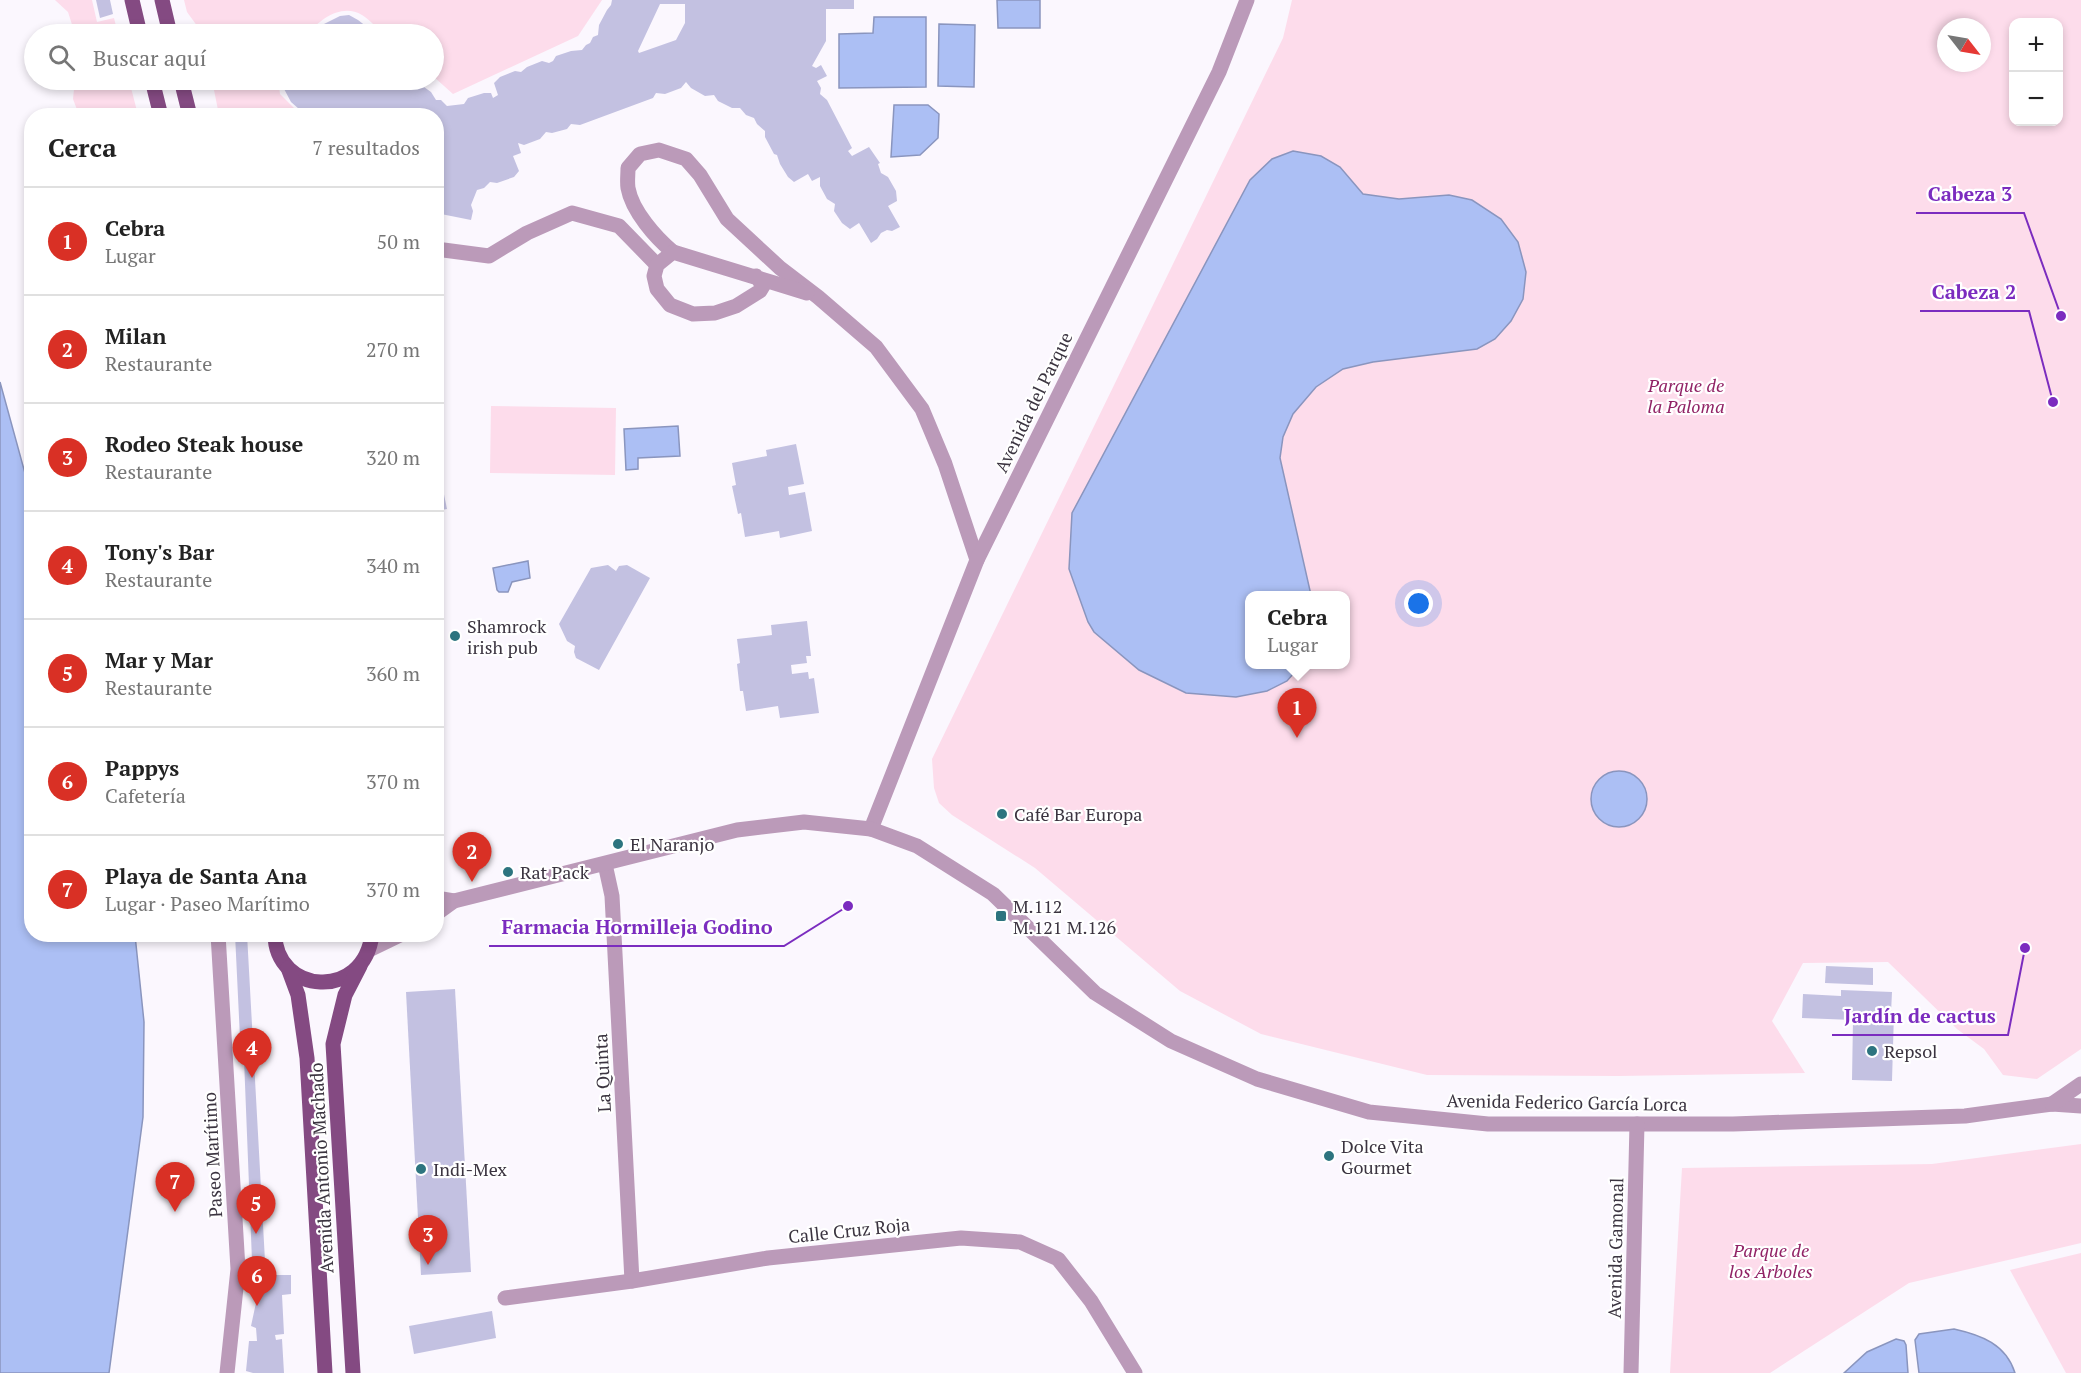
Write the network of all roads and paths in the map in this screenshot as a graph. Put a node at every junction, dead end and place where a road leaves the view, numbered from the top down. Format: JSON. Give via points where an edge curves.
{"nodes":[{"id":1,"x":132,"y":0,"type":"edge"},
{"id":2,"x":162,"y":0,"type":"edge"},
{"id":3,"x":1247,"y":0,"type":"edge"},
{"id":4,"x":138,"y":24,"type":"edge"},
{"id":5,"x":168,"y":24,"type":"edge"},
{"id":6,"x":154,"y":90,"type":"edge"},
{"id":7,"x":183,"y":90,"type":"edge"},
{"id":8,"x":159,"y":108,"type":"edge"},
{"id":9,"x":187,"y":108,"type":"edge"},
{"id":10,"x":444,"y":250,"type":"edge"},
{"id":11,"x":673,"y":252,"type":"junction"},
{"id":12,"x":657,"y":265,"type":"junction"},
{"id":13,"x":756,"y":276,"type":"junction"},
{"id":14,"x":818,"y":297,"type":"junction"},
{"id":15,"x":976,"y":560,"type":"junction"},
{"id":16,"x":872,"y":829,"type":"junction"},
{"id":17,"x":605,"y":864,"type":"junction"},
{"id":18,"x":444,"y":899,"type":"edge"},
{"id":19,"x":454,"y":901,"type":"junction"},
{"id":20,"x":444,"y":908,"type":"edge"},
{"id":21,"x":218,"y":942,"type":"edge"},
{"id":22,"x":276,"y":942,"type":"edge"},
{"id":23,"x":371,"y":942,"type":"edge"},
{"id":24,"x":360,"y":966,"type":"junction"},
{"id":25,"x":288,"y":968,"type":"junction"},
{"id":26,"x":2081,"y":1084,"type":"edge"},
{"id":27,"x":2052,"y":1104,"type":"junction"},
{"id":28,"x":2081,"y":1106,"type":"edge"},
{"id":29,"x":1637,"y":1124,"type":"junction"},
{"id":30,"x":633,"y":1281,"type":"junction"},
{"id":31,"x":505,"y":1298,"type":"dead end"},
{"id":32,"x":227,"y":1373,"type":"edge"},
{"id":33,"x":325,"y":1373,"type":"edge"},
{"id":34,"x":352,"y":1373,"type":"edge"},
{"id":35,"x":1135,"y":1373,"type":"edge"},
{"id":36,"x":1631,"y":1373,"type":"edge"}],
"edges":[{"from":1,"to":4,"type":"main road"},
{"from":2,"to":5,"type":"main road"},
{"from":3,"to":15,"type":"street","name":"Avenida del Parque","via":[[1219,72]]},
{"from":6,"to":8,"type":"main road"},
{"from":7,"to":9,"type":"main road"},
{"from":10,"to":12,"type":"street","via":[[489,256],[572,213],[619,226]]},
{"from":11,"to":12,"type":"street"},
{"from":11,"to":13,"type":"street"},
{"from":11,"to":14,"type":"street","via":[[640,214],[628,190],[628,168],[640,154],[659,150],[686,159],[727,219]]},
{"from":12,"to":13,"type":"street","via":[[657,289],[670,305],[693,314],[736,306],[760,291],[763,286]]},
{"from":13,"to":14,"type":"street"},
{"from":14,"to":15,"type":"street","via":[[876,347],[922,409],[945,464]]},
{"from":15,"to":16,"type":"street","name":"Avenida del Parque"},
{"from":16,"to":17,"type":"street","name":"Avenida Federico García Lorca","via":[[804,822],[737,830]]},
{"from":16,"to":29,"type":"street","name":"Avenida Federico García Lorca","via":[[917,846],[993,894],[1095,993],[1171,1041],[1257,1079],[1370,1112],[1488,1124]]},
{"from":17,"to":19,"type":"street","name":"Avenida Federico García Lorca"},
{"from":17,"to":30,"type":"street","name":"La Quinta","via":[[612,896]]},
{"from":18,"to":19,"type":"street"},
{"from":19,"to":20,"type":"street"},
{"from":21,"to":32,"type":"street","name":"Paseo Marítimo","via":[[238,1269]]},
{"from":22,"to":25,"type":"main road","name":"Avenida Antonio Machado"},
{"from":23,"to":24,"type":"main road","name":"Avenida Antonio Machado"},
{"from":24,"to":25,"type":"main road","via":[[348,977],[332,982],[316,982]]},
{"from":24,"to":34,"type":"main road","name":"Avenida Antonio Machado","via":[[345,995],[333,1044]]},
{"from":25,"to":33,"type":"main road","name":"Avenida Antonio Machado","via":[[298,995],[307,1058]]},
{"from":26,"to":27,"type":"street","name":"Avenida Federico García Lorca"},
{"from":27,"to":28,"type":"street","name":"Avenida Federico García Lorca"},
{"from":27,"to":29,"type":"street","name":"Avenida Federico García Lorca","via":[[1965,1116]]},
{"from":29,"to":36,"type":"street","name":"Avenida Gamonal"},
{"from":30,"to":31,"type":"street","name":"Calle Cruz Roja"},
{"from":30,"to":35,"type":"street","name":"Calle Cruz Roja","via":[[768,1258],[961,1238],[1020,1242],[1058,1259],[1091,1301]]}]}
